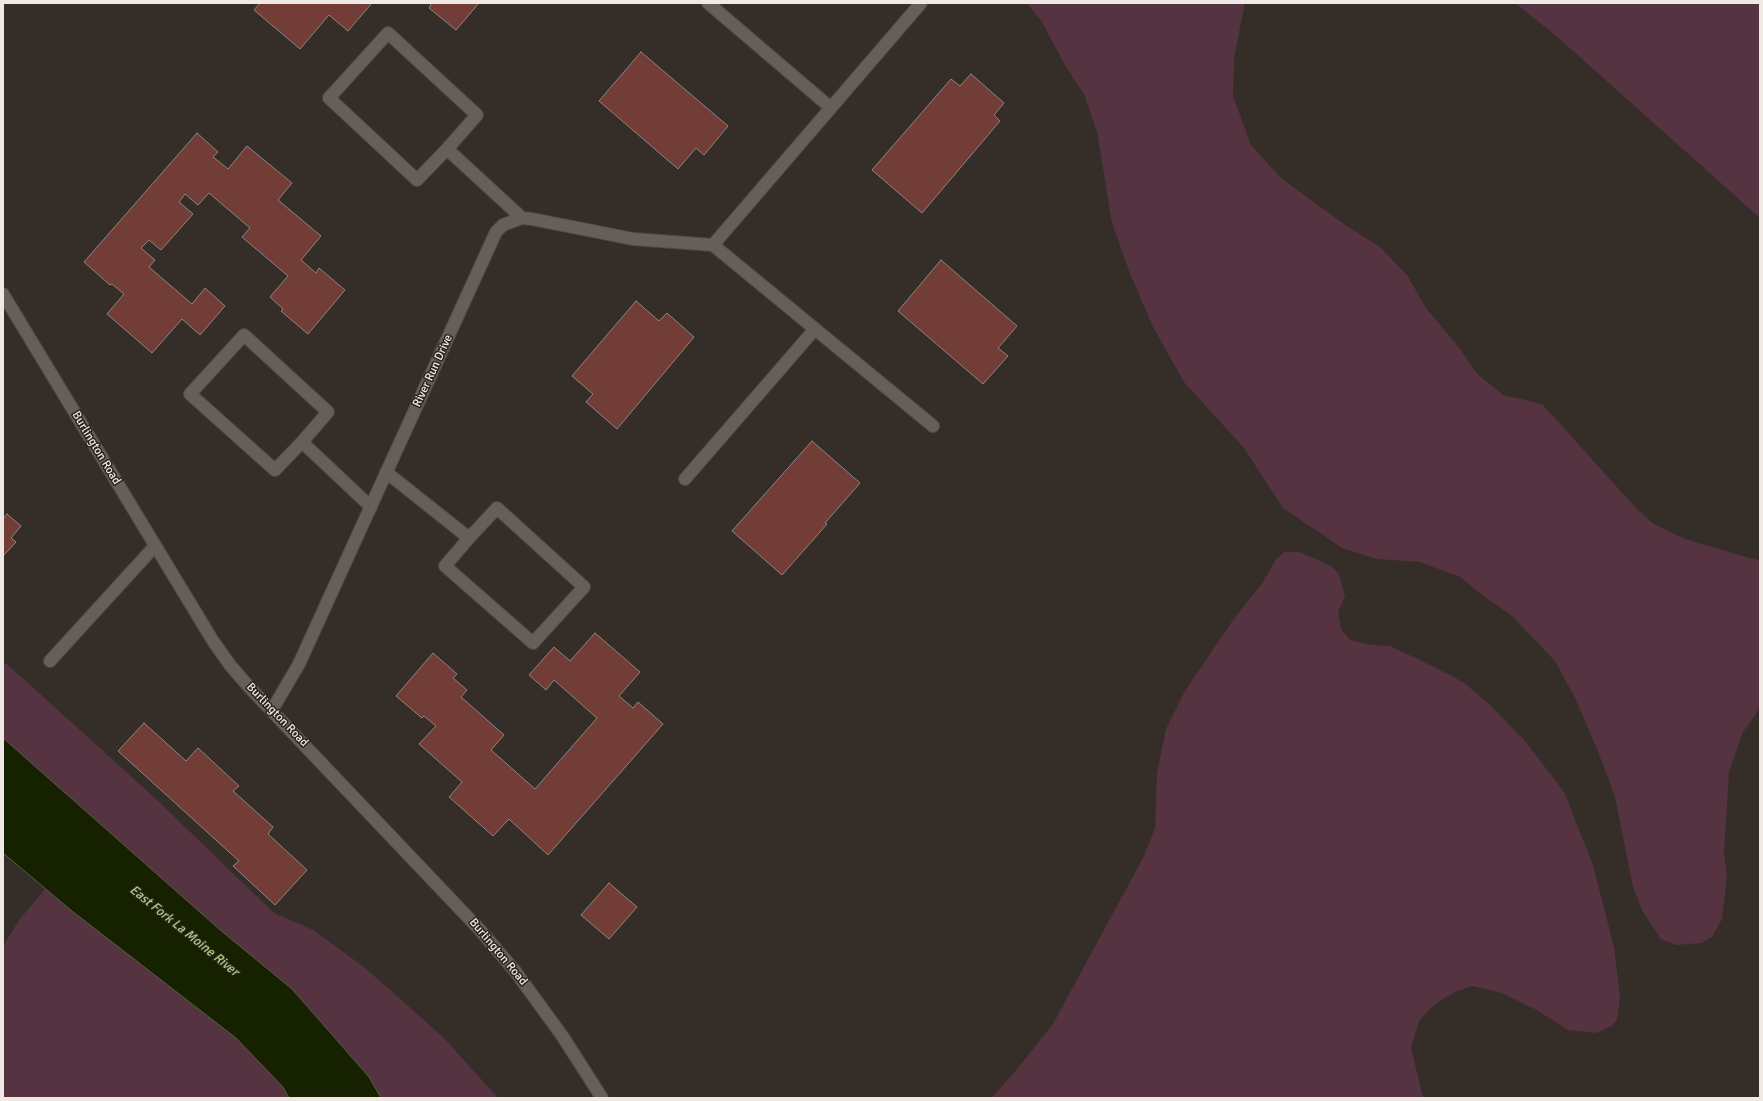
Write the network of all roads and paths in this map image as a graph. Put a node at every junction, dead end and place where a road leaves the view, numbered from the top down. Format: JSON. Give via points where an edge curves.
{"nodes":[{"id":1,"x":708,"y":3,"type":"edge"},
{"id":2,"x":921,"y":3,"type":"edge"},
{"id":3,"x":831,"y":108,"type":"junction"},
{"id":4,"x":447,"y":149,"type":"junction"},
{"id":5,"x":522,"y":218,"type":"junction"},
{"id":6,"x":713,"y":245,"type":"junction"},
{"id":7,"x":3,"y":294,"type":"edge"},
{"id":8,"x":815,"y":329,"type":"junction"},
{"id":9,"x":932,"y":426,"type":"dead end"},
{"id":10,"x":302,"y":442,"type":"junction"},
{"id":11,"x":386,"y":472,"type":"junction"},
{"id":12,"x":684,"y":479,"type":"dead end"},
{"id":13,"x":371,"y":507,"type":"junction"},
{"id":14,"x":469,"y":538,"type":"junction"},
{"id":15,"x":155,"y":546,"type":"junction"},
{"id":16,"x":50,"y":661,"type":"dead end"},
{"id":17,"x":272,"y":710,"type":"junction"},
{"id":18,"x":602,"y":1098,"type":"edge"}],
"edges":[{"from":1,"to":3,"type":"street"},
{"from":2,"to":3,"type":"street"},
{"from":3,"to":6,"type":"street"},
{"from":4,"to":4,"type":"street","via":[[477,115],[388,33],[329,98],[417,180]]},
{"from":4,"to":5,"type":"street"},
{"from":5,"to":6,"type":"street","name":"River Run Drive","via":[[632,239]]},
{"from":5,"to":11,"type":"street","name":"River Run Drive","via":[[503,225],[496,232]]},
{"from":6,"to":8,"type":"street"},
{"from":7,"to":15,"type":"street","name":"Burlington Road"},
{"from":8,"to":9,"type":"street"},
{"from":8,"to":12,"type":"street"},
{"from":10,"to":10,"type":"street","via":[[328,412],[244,335],[190,394],[275,470]]},
{"from":10,"to":13,"type":"street"},
{"from":11,"to":13,"type":"street","name":"River Run Drive"},
{"from":11,"to":14,"type":"street"},
{"from":13,"to":17,"type":"street","name":"River Run Drive","via":[[299,664]]},
{"from":14,"to":14,"type":"street","via":[[445,566],[533,643],[584,587],[497,508]]},
{"from":15,"to":16,"type":"street"},
{"from":15,"to":17,"type":"street","name":"Burlington Road","via":[[213,641],[240,676]]},
{"from":17,"to":18,"type":"street","name":"Burlington Road","via":[[480,930],[515,971],[563,1037]]}]}
